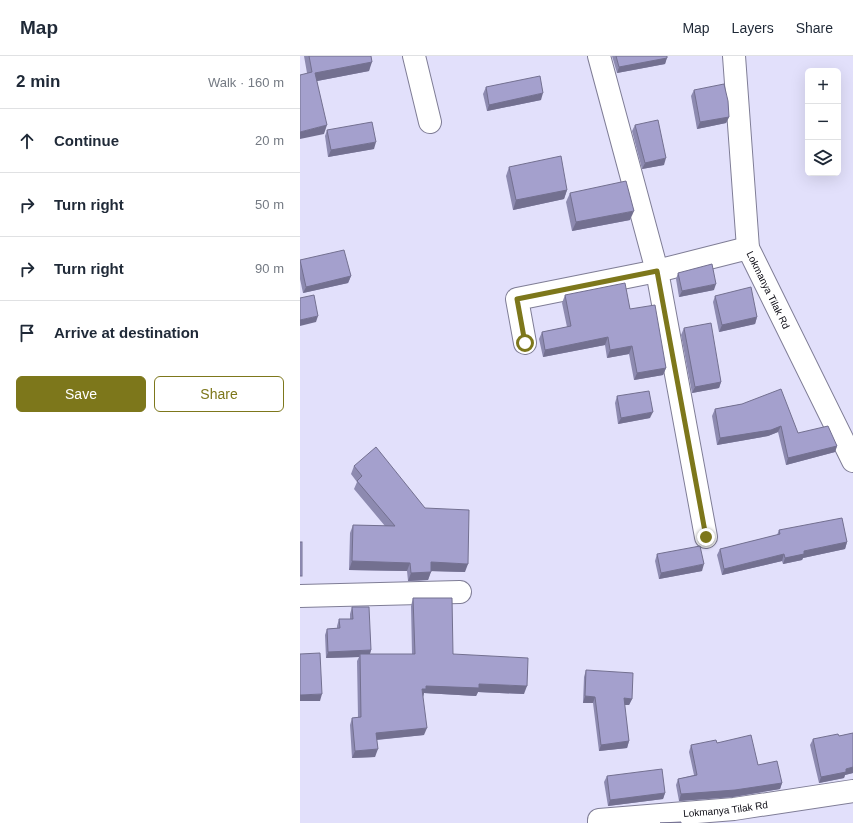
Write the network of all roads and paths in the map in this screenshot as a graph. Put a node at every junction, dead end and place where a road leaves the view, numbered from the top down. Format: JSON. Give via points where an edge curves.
{"nodes":[{"id":1,"x":414,"y":56,"type":"edge"},
{"id":2,"x":599,"y":56,"type":"edge"},
{"id":3,"x":734,"y":56,"type":"edge"},
{"id":4,"x":430,"y":122,"type":"dead end"},
{"id":5,"x":748,"y":248,"type":"junction"},
{"id":6,"x":657,"y":271,"type":"junction"},
{"id":7,"x":525,"y":343,"type":"dead end"},
{"id":8,"x":853,"y":461,"type":"edge"},
{"id":9,"x":706,"y":537,"type":"dead end"},
{"id":10,"x":460,"y":592,"type":"dead end"},
{"id":11,"x":300,"y":596,"type":"edge"},
{"id":12,"x":853,"y":791,"type":"edge"},
{"id":13,"x":598,"y":823,"type":"edge"}],
"edges":[{"from":1,"to":4,"type":"street"},
{"from":2,"to":6,"type":"street"},
{"from":3,"to":5,"type":"street","name":"Lokmanya Tilak Rd"},
{"from":5,"to":6,"type":"street"},
{"from":5,"to":8,"type":"street","name":"Lokmanya Tilak Rd"},
{"from":6,"to":7,"type":"street","via":[[517,299]]},
{"from":6,"to":9,"type":"street"},
{"from":10,"to":11,"type":"street"},
{"from":12,"to":13,"type":"street","name":"Lokmanya Tilak Rd","via":[[734,808],[599,820]]}]}
